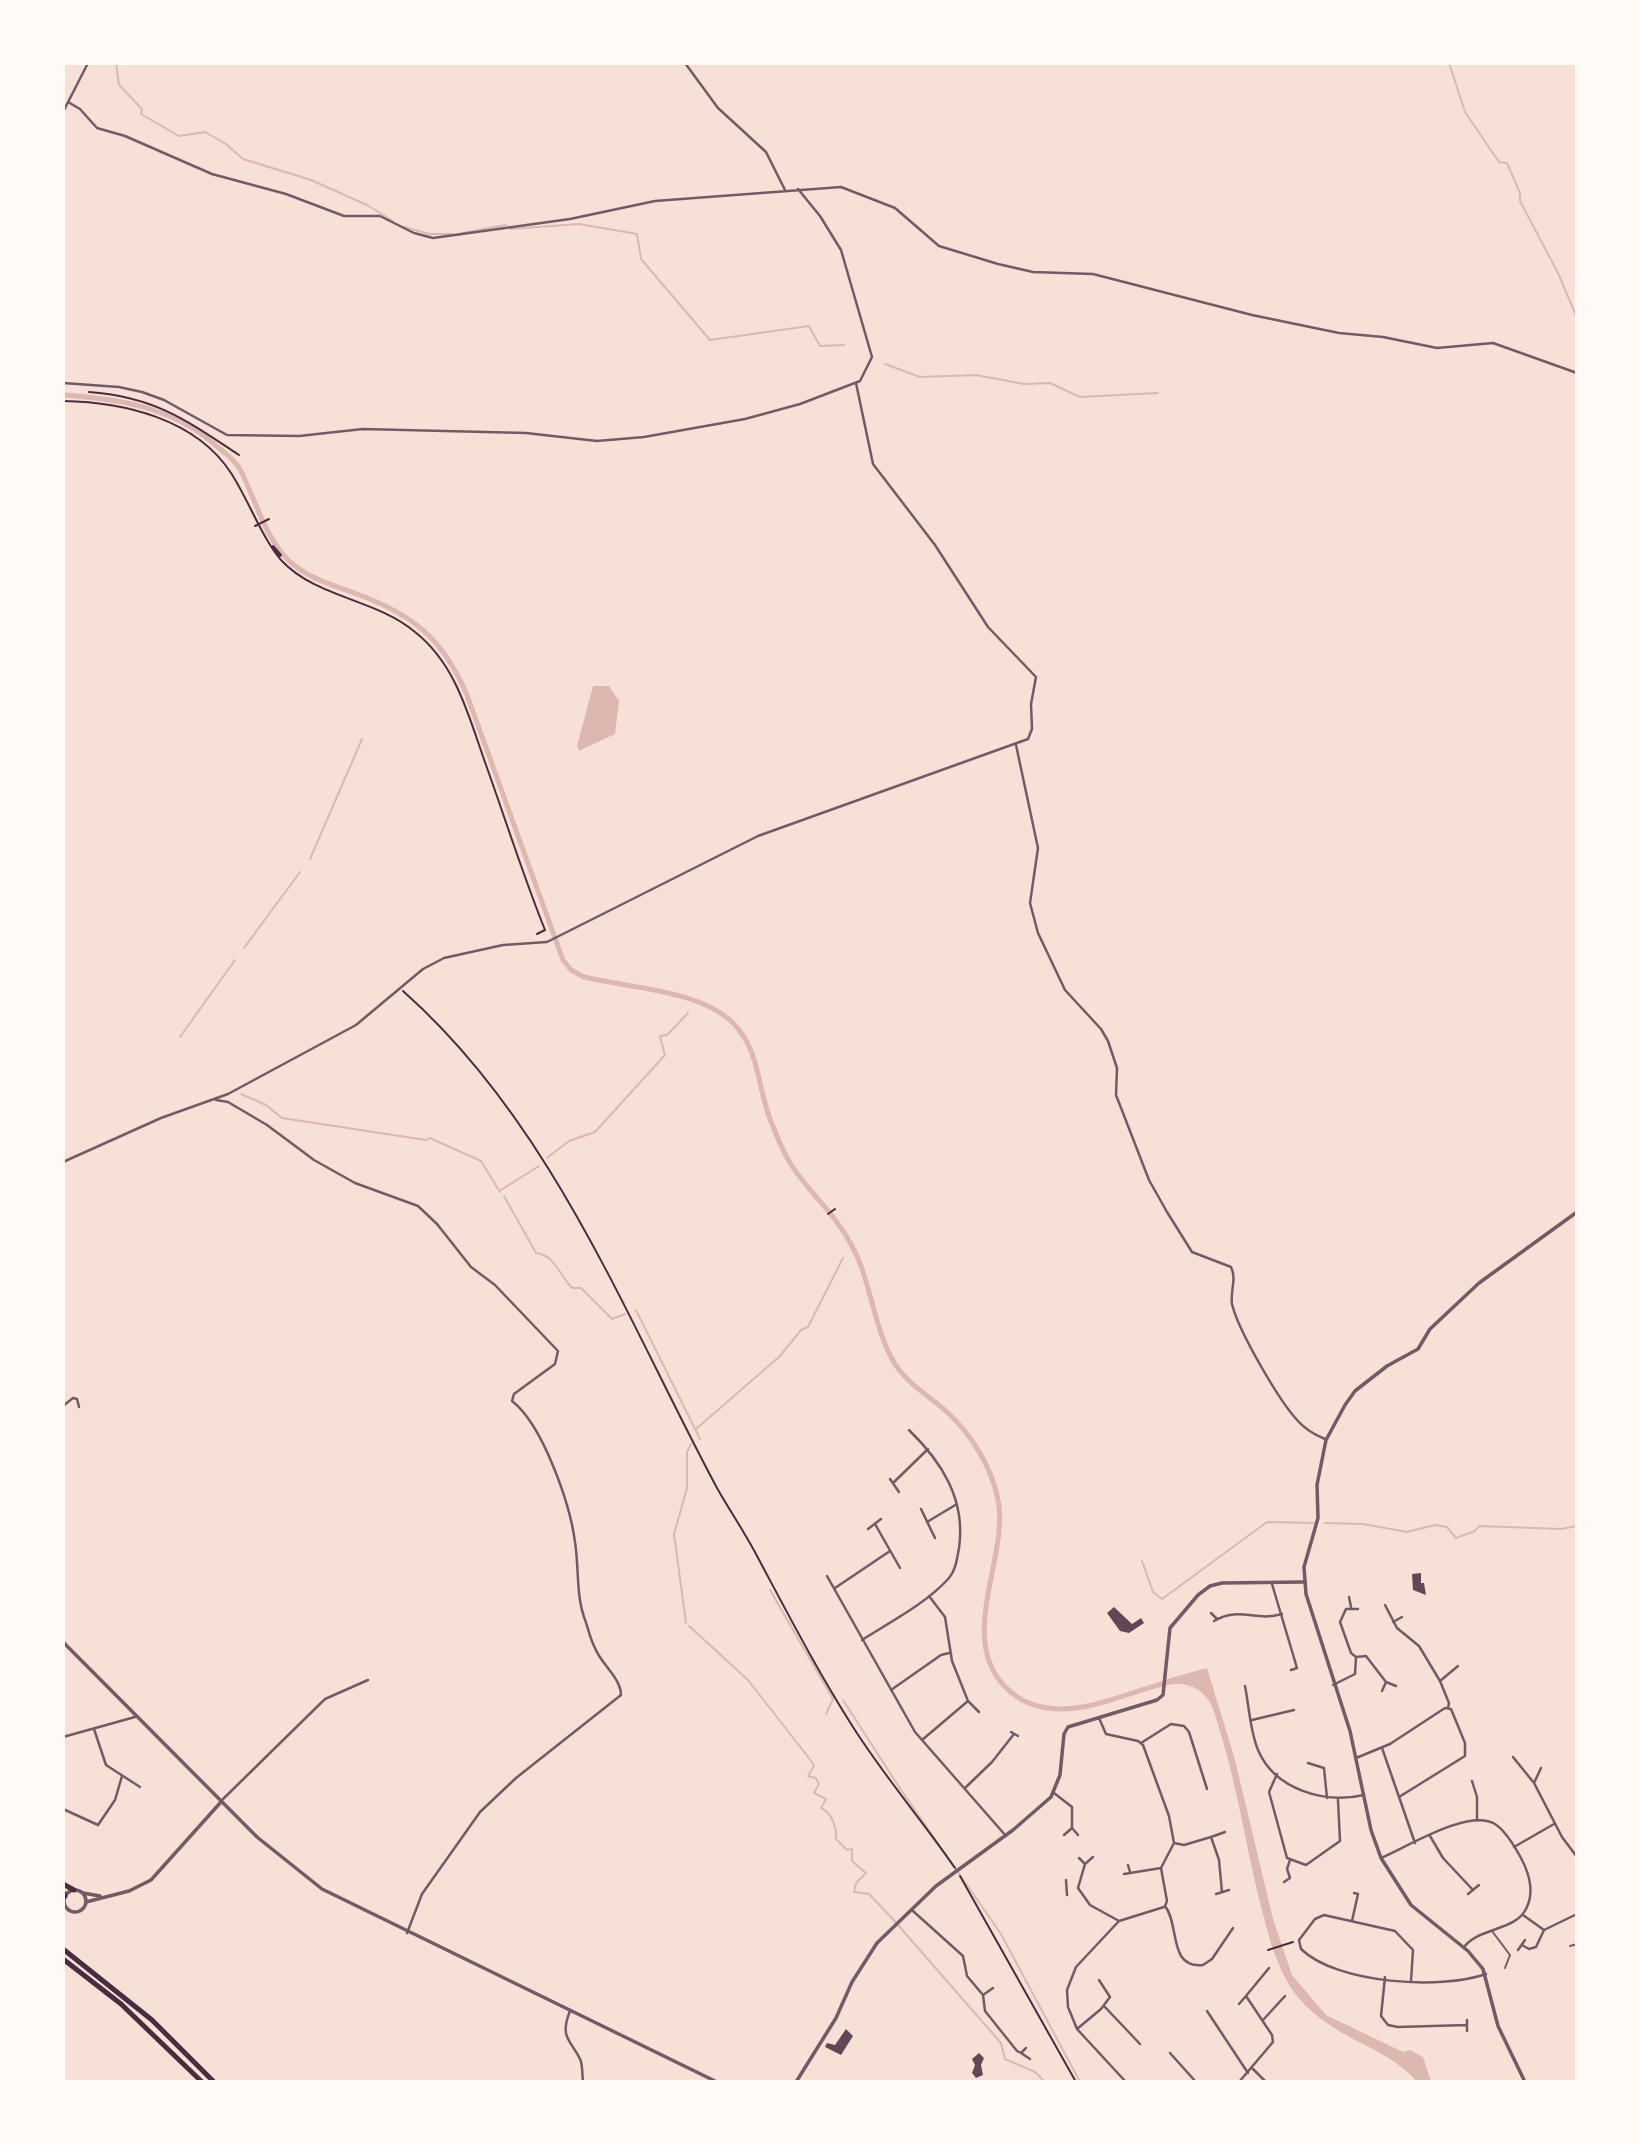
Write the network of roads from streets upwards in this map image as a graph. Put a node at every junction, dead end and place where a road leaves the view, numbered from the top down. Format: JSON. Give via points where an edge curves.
{"nodes":[{"id":1,"x":88,"y":63,"type":"edge"},
{"id":2,"x":685,"y":63,"type":"edge"},
{"id":3,"x":68,"y":102,"type":"junction"},
{"id":4,"x":63,"y":112,"type":"edge"},
{"id":5,"x":797,"y":189,"type":"junction"},
{"id":6,"x":785,"y":190,"type":"junction"},
{"id":7,"x":1577,"y":373,"type":"edge"},
{"id":8,"x":63,"y":383,"type":"edge"},
{"id":9,"x":856,"y":383,"type":"junction"},
{"id":10,"x":1016,"y":745,"type":"junction"},
{"id":11,"x":228,"y":1094,"type":"junction"},
{"id":12,"x":215,"y":1099,"type":"junction"},
{"id":13,"x":228,"y":1102,"type":"junction"},
{"id":14,"x":63,"y":1162,"type":"edge"},
{"id":15,"x":1577,"y":1212,"type":"edge"},
{"id":16,"x":63,"y":1406,"type":"edge"},
{"id":17,"x":79,"y":1407,"type":"dead end"},
{"id":18,"x":909,"y":1430,"type":"dead end"},
{"id":19,"x":1326,"y":1440,"type":"junction"},
{"id":20,"x":928,"y":1449,"type":"junction"},
{"id":21,"x":890,"y":1479,"type":"dead end"},
{"id":22,"x":893,"y":1483,"type":"junction"},
{"id":23,"x":900,"y":1492,"type":"dead end"},
{"id":24,"x":957,"y":1504,"type":"junction"},
{"id":25,"x":921,"y":1510,"type":"dead end"},
{"id":26,"x":881,"y":1519,"type":"dead end"},
{"id":27,"x":927,"y":1522,"type":"junction"},
{"id":28,"x":875,"y":1524,"type":"junction"},
{"id":29,"x":868,"y":1529,"type":"dead end"},
{"id":30,"x":935,"y":1538,"type":"dead end"},
{"id":31,"x":890,"y":1551,"type":"junction"},
{"id":32,"x":900,"y":1568,"type":"dead end"},
{"id":33,"x":827,"y":1576,"type":"dead end"},
{"id":34,"x":1303,"y":1582,"type":"junction"},
{"id":35,"x":1272,"y":1583,"type":"junction"},
{"id":36,"x":834,"y":1589,"type":"junction"},
{"id":37,"x":928,"y":1594,"type":"junction"},
{"id":38,"x":1349,"y":1597,"type":"dead end"},
{"id":39,"x":1385,"y":1605,"type":"dead end"},
{"id":40,"x":1351,"y":1607,"type":"junction"},
{"id":41,"x":1358,"y":1609,"type":"dead end"},
{"id":42,"x":1211,"y":1613,"type":"dead end"},
{"id":43,"x":1282,"y":1614,"type":"junction"},
{"id":44,"x":1402,"y":1617,"type":"dead end"},
{"id":45,"x":1393,"y":1622,"type":"junction"},
{"id":46,"x":862,"y":1640,"type":"junction"},
{"id":47,"x":63,"y":1642,"type":"edge"},
{"id":48,"x":950,"y":1653,"type":"junction"},
{"id":49,"x":1356,"y":1657,"type":"junction"},
{"id":50,"x":1458,"y":1666,"type":"dead end"},
{"id":51,"x":1291,"y":1670,"type":"dead end"},
{"id":52,"x":368,"y":1680,"type":"dead end"},
{"id":53,"x":1440,"y":1681,"type":"junction"},
{"id":54,"x":1386,"y":1682,"type":"junction"},
{"id":55,"x":1333,"y":1685,"type":"junction"},
{"id":56,"x":1245,"y":1686,"type":"dead end"},
{"id":57,"x":1396,"y":1686,"type":"dead end"},
{"id":58,"x":891,"y":1690,"type":"junction"},
{"id":59,"x":1382,"y":1691,"type":"dead end"},
{"id":60,"x":1253,"y":1692,"type":"dead end"},
{"id":61,"x":1247,"y":1694,"type":"junction"},
{"id":62,"x":968,"y":1701,"type":"junction"},
{"id":63,"x":1280,"y":1706,"type":"dead end"},
{"id":64,"x":1448,"y":1708,"type":"junction"},
{"id":65,"x":1294,"y":1710,"type":"dead end"},
{"id":66,"x":979,"y":1712,"type":"dead end"},
{"id":67,"x":1282,"y":1713,"type":"junction"},
{"id":68,"x":135,"y":1717,"type":"junction"},
{"id":69,"x":1098,"y":1717,"type":"junction"},
{"id":70,"x":1252,"y":1720,"type":"junction"},
{"id":71,"x":94,"y":1729,"type":"junction"},
{"id":72,"x":1014,"y":1734,"type":"dead end"},
{"id":73,"x":63,"y":1737,"type":"edge"},
{"id":74,"x":922,"y":1740,"type":"junction"},
{"id":75,"x":1141,"y":1743,"type":"junction"},
{"id":76,"x":1382,"y":1748,"type":"junction"},
{"id":77,"x":1513,"y":1757,"type":"dead end"},
{"id":78,"x":1356,"y":1758,"type":"junction"},
{"id":79,"x":1308,"y":1762,"type":"dead end"},
{"id":80,"x":1328,"y":1763,"type":"dead end"},
{"id":81,"x":1324,"y":1768,"type":"junction"},
{"id":82,"x":1541,"y":1768,"type":"dead end"},
{"id":83,"x":1277,"y":1774,"type":"junction"},
{"id":84,"x":122,"y":1776,"type":"junction"},
{"id":85,"x":1472,"y":1781,"type":"dead end"},
{"id":86,"x":1206,"y":1783,"type":"junction"},
{"id":87,"x":1534,"y":1783,"type":"junction"},
{"id":88,"x":1200,"y":1785,"type":"dead end"},
{"id":89,"x":140,"y":1787,"type":"dead end"},
{"id":90,"x":965,"y":1788,"type":"junction"},
{"id":91,"x":1207,"y":1789,"type":"dead end"},
{"id":92,"x":1054,"y":1793,"type":"junction"},
{"id":93,"x":1170,"y":1795,"type":"dead end"},
{"id":94,"x":1363,"y":1795,"type":"junction"},
{"id":95,"x":1399,"y":1797,"type":"junction"},
{"id":96,"x":1163,"y":1798,"type":"junction"},
{"id":97,"x":1327,"y":1798,"type":"junction"},
{"id":98,"x":1338,"y":1800,"type":"junction"},
{"id":99,"x":221,"y":1802,"type":"junction"},
{"id":100,"x":63,"y":1809,"type":"edge"},
{"id":101,"x":1477,"y":1819,"type":"junction"},
{"id":102,"x":1555,"y":1823,"type":"junction"},
{"id":103,"x":1072,"y":1828,"type":"junction"},
{"id":104,"x":1225,"y":1832,"type":"dead end"},
{"id":105,"x":1064,"y":1835,"type":"dead end"},
{"id":106,"x":1078,"y":1835,"type":"dead end"},
{"id":107,"x":1006,"y":1836,"type":"junction"},
{"id":108,"x":1430,"y":1836,"type":"junction"},
{"id":109,"x":1211,"y":1837,"type":"junction"},
{"id":110,"x":1174,"y":1843,"type":"junction"},
{"id":111,"x":1415,"y":1843,"type":"junction"},
{"id":112,"x":1514,"y":1847,"type":"junction"},
{"id":113,"x":1093,"y":1857,"type":"dead end"},
{"id":114,"x":1577,"y":1857,"type":"edge"},
{"id":115,"x":1079,"y":1858,"type":"dead end"},
{"id":116,"x":1381,"y":1858,"type":"junction"},
{"id":117,"x":1290,"y":1860,"type":"junction"},
{"id":118,"x":1086,"y":1864,"type":"junction"},
{"id":119,"x":1128,"y":1864,"type":"dead end"},
{"id":120,"x":1161,"y":1868,"type":"junction"},
{"id":121,"x":1130,"y":1872,"type":"junction"},
{"id":122,"x":1124,"y":1874,"type":"dead end"},
{"id":123,"x":1295,"y":1874,"type":"dead end"},
{"id":124,"x":1290,"y":1878,"type":"junction"},
{"id":125,"x":1066,"y":1880,"type":"dead end"},
{"id":126,"x":1284,"y":1882,"type":"dead end"},
{"id":127,"x":63,"y":1884,"type":"edge"},
{"id":128,"x":1479,"y":1885,"type":"dead end"},
{"id":129,"x":1066,"y":1888,"type":"junction"},
{"id":130,"x":1078,"y":1888,"type":"junction"},
{"id":131,"x":74,"y":1890,"type":"junction"},
{"id":132,"x":1229,"y":1890,"type":"dead end"},
{"id":133,"x":1473,"y":1890,"type":"junction"},
{"id":134,"x":1222,"y":1892,"type":"junction"},
{"id":135,"x":83,"y":1893,"type":"junction"},
{"id":136,"x":64,"y":1894,"type":"edge"},
{"id":137,"x":1216,"y":1894,"type":"dead end"},
{"id":138,"x":1358,"y":1894,"type":"dead end"},
{"id":139,"x":1468,"y":1894,"type":"dead end"},
{"id":140,"x":1067,"y":1895,"type":"dead end"},
{"id":141,"x":105,"y":1896,"type":"junction"},
{"id":142,"x":86,"y":1902,"type":"junction"},
{"id":143,"x":1165,"y":1906,"type":"junction"},
{"id":144,"x":913,"y":1911,"type":"junction"},
{"id":145,"x":1577,"y":1914,"type":"edge"},
{"id":146,"x":1523,"y":1915,"type":"junction"},
{"id":147,"x":1119,"y":1921,"type":"junction"},
{"id":148,"x":1352,"y":1921,"type":"junction"},
{"id":149,"x":1233,"y":1928,"type":"dead end"},
{"id":150,"x":1226,"y":1929,"type":"dead end"},
{"id":151,"x":1544,"y":1930,"type":"junction"},
{"id":152,"x":407,"y":1933,"type":"junction"},
{"id":153,"x":1230,"y":1933,"type":"junction"},
{"id":154,"x":1525,"y":1940,"type":"dead end"},
{"id":155,"x":1522,"y":1945,"type":"junction"},
{"id":156,"x":1464,"y":1948,"type":"junction"},
{"id":157,"x":63,"y":1949,"type":"edge"},
{"id":158,"x":1518,"y":1950,"type":"dead end"},
{"id":159,"x":63,"y":1959,"type":"edge"},
{"id":160,"x":1269,"y":1968,"type":"dead end"},
{"id":161,"x":1486,"y":1974,"type":"junction"},
{"id":162,"x":1385,"y":1978,"type":"junction"},
{"id":163,"x":1099,"y":1980,"type":"dead end"},
{"id":164,"x":1411,"y":1981,"type":"junction"},
{"id":165,"x":993,"y":1988,"type":"dead end"},
{"id":166,"x":983,"y":1995,"type":"junction"},
{"id":167,"x":1246,"y":1996,"type":"junction"},
{"id":168,"x":1285,"y":1996,"type":"dead end"},
{"id":169,"x":1239,"y":2004,"type":"dead end"},
{"id":170,"x":1104,"y":2006,"type":"junction"},
{"id":171,"x":570,"y":2011,"type":"junction"},
{"id":172,"x":1207,"y":2011,"type":"dead end"},
{"id":173,"x":1467,"y":2020,"type":"dead end"},
{"id":174,"x":1263,"y":2021,"type":"junction"},
{"id":175,"x":1467,"y":2025,"type":"junction"},
{"id":176,"x":1077,"y":2029,"type":"junction"},
{"id":177,"x":1467,"y":2031,"type":"dead end"},
{"id":178,"x":1140,"y":2044,"type":"dead end"},
{"id":179,"x":1026,"y":2048,"type":"dead end"},
{"id":180,"x":1021,"y":2053,"type":"junction"},
{"id":181,"x":1170,"y":2053,"type":"dead end"},
{"id":182,"x":1030,"y":2059,"type":"dead end"},
{"id":183,"x":1176,"y":2060,"type":"junction"},
{"id":184,"x":1172,"y":2063,"type":"dead end"},
{"id":185,"x":1253,"y":2069,"type":"junction"},
{"id":186,"x":1248,"y":2073,"type":"junction"},
{"id":187,"x":202,"y":2082,"type":"edge"},
{"id":188,"x":214,"y":2082,"type":"edge"},
{"id":189,"x":583,"y":2082,"type":"edge"},
{"id":190,"x":717,"y":2082,"type":"edge"},
{"id":191,"x":796,"y":2082,"type":"edge"},
{"id":192,"x":1126,"y":2082,"type":"edge"},
{"id":193,"x":1196,"y":2082,"type":"edge"},
{"id":194,"x":1239,"y":2082,"type":"edge"},
{"id":195,"x":1266,"y":2082,"type":"edge"},
{"id":196,"x":1525,"y":2082,"type":"edge"}],
"edges":[{"from":1,"to":3,"type":"street"},
{"from":2,"to":6,"type":"street","via":[[718,108],[766,152]]},
{"from":3,"to":4,"type":"street"},
{"from":3,"to":6,"type":"street","via":[[97,128],[212,174],[344,216],[380,216],[433,238],[553,222],[655,201]]},
{"from":5,"to":6,"type":"street"},
{"from":5,"to":7,"type":"street","via":[[841,187],[857,192],[895,208],[939,246],[1033,272],[1093,274],[1339,333],[1437,348],[1493,343]]},
{"from":5,"to":9,"type":"street","via":[[841,250],[860,311],[872,357]]},
{"from":8,"to":9,"type":"street","via":[[142,392],[227,435],[299,436],[376,429],[526,433],[597,441],[745,419]]},
{"from":9,"to":10,"type":"street","via":[[873,464],[941,554],[988,627],[1036,677],[1031,735]]},
{"from":10,"to":11,"type":"street","via":[[758,836],[561,937],[444,958],[356,1025]]},
{"from":10,"to":19,"type":"street","via":[[1039,854],[1030,903],[1058,978],[1108,1041],[1117,1068],[1116,1095],[1149,1180],[1167,1212],[1192,1252],[1231,1267],[1232,1301],[1251,1343],[1289,1410],[1304,1427]]},
{"from":11,"to":12,"type":"street"},
{"from":11,"to":13,"type":"street"},
{"from":12,"to":13,"type":"street"},
{"from":12,"to":14,"type":"street"},
{"from":13,"to":152,"type":"street","via":[[355,1183],[418,1206],[471,1267],[495,1284],[558,1351],[555,1364],[514,1394],[512,1401],[539,1438],[562,1494],[573,1530],[583,1614],[595,1648],[621,1695],[480,1812],[422,1894]]},
{"from":15,"to":19,"type":"street","via":[[1479,1283],[1430,1329],[1412,1354],[1387,1366],[1355,1391]]},
{"from":16,"to":17,"type":"street","via":[[74,1398]]},
{"from":18,"to":20,"type":"street"},
{"from":19,"to":34,"type":"street","via":[[1317,1485],[1318,1518]]},
{"from":20,"to":22,"type":"street"},
{"from":20,"to":24,"type":"street"},
{"from":21,"to":22,"type":"street"},
{"from":22,"to":23,"type":"street"},
{"from":24,"to":27,"type":"street"},
{"from":24,"to":37,"type":"street","via":[[961,1534],[955,1567],[950,1577]]},
{"from":25,"to":27,"type":"street"},
{"from":26,"to":28,"type":"street"},
{"from":27,"to":30,"type":"street"},
{"from":28,"to":29,"type":"street"},
{"from":28,"to":31,"type":"street"},
{"from":31,"to":32,"type":"street"},
{"from":31,"to":36,"type":"street"},
{"from":33,"to":36,"type":"street"},
{"from":34,"to":35,"type":"street"},
{"from":34,"to":55,"type":"street"},
{"from":35,"to":43,"type":"street"},
{"from":35,"to":69,"type":"street","via":[[1222,1583],[1198,1595],[1170,1628],[1165,1688],[1157,1700]]},
{"from":36,"to":46,"type":"street"},
{"from":37,"to":46,"type":"street"},
{"from":37,"to":48,"type":"street","via":[[946,1617]]},
{"from":38,"to":40,"type":"street"},
{"from":39,"to":45,"type":"street"},
{"from":40,"to":41,"type":"street"},
{"from":40,"to":49,"type":"street","via":[[1340,1622]]},
{"from":42,"to":43,"type":"street","via":[[1215,1620],[1230,1613]]},
{"from":43,"to":51,"type":"street","via":[[1297,1668]]},
{"from":44,"to":45,"type":"street"},
{"from":45,"to":53,"type":"street","via":[[1416,1642]]},
{"from":46,"to":58,"type":"street"},
{"from":47,"to":68,"type":"street"},
{"from":48,"to":58,"type":"street"},
{"from":48,"to":62,"type":"street"},
{"from":49,"to":54,"type":"street","via":[[1366,1656]]},
{"from":49,"to":55,"type":"street","via":[[1353,1676]]},
{"from":50,"to":53,"type":"street"},
{"from":52,"to":99,"type":"street","via":[[326,1699]]},
{"from":53,"to":64,"type":"street"},
{"from":54,"to":57,"type":"street"},
{"from":54,"to":59,"type":"street"},
{"from":55,"to":78,"type":"street"},
{"from":56,"to":61,"type":"street"},
{"from":58,"to":74,"type":"street"},
{"from":60,"to":61,"type":"street"},
{"from":61,"to":70,"type":"street"},
{"from":62,"to":66,"type":"street"},
{"from":62,"to":74,"type":"street"},
{"from":63,"to":67,"type":"street"},
{"from":64,"to":76,"type":"street"},
{"from":64,"to":95,"type":"street","via":[[1465,1743],[1465,1756]]},
{"from":65,"to":67,"type":"street"},
{"from":67,"to":70,"type":"street"},
{"from":68,"to":71,"type":"street"},
{"from":68,"to":99,"type":"street"},
{"from":69,"to":75,"type":"street","via":[[1106,1734]]},
{"from":69,"to":92,"type":"street","via":[[1066,1729]]},
{"from":70,"to":83,"type":"street","via":[[1259,1754]]},
{"from":71,"to":73,"type":"street"},
{"from":71,"to":84,"type":"street","via":[[103,1762]]},
{"from":72,"to":90,"type":"street"},
{"from":74,"to":90,"type":"street"},
{"from":75,"to":86,"type":"street","via":[[1171,1724],[1184,1726]]},
{"from":75,"to":96,"type":"street"},
{"from":76,"to":78,"type":"street"},
{"from":76,"to":95,"type":"street"},
{"from":77,"to":87,"type":"street"},
{"from":78,"to":94,"type":"street"},
{"from":79,"to":81,"type":"street"},
{"from":80,"to":81,"type":"street"},
{"from":81,"to":97,"type":"street"},
{"from":82,"to":87,"type":"street"},
{"from":83,"to":97,"type":"street","via":[[1300,1790]]},
{"from":83,"to":117,"type":"street","via":[[1269,1792]]},
{"from":84,"to":89,"type":"street"},
{"from":84,"to":100,"type":"street","via":[[115,1800],[98,1825]]},
{"from":85,"to":101,"type":"street"},
{"from":86,"to":88,"type":"street"},
{"from":86,"to":91,"type":"street"},
{"from":87,"to":102,"type":"street"},
{"from":90,"to":107,"type":"street"},
{"from":92,"to":103,"type":"street","via":[[1072,1807]]},
{"from":92,"to":107,"type":"street"},
{"from":93,"to":96,"type":"street"},
{"from":94,"to":98,"type":"street"},
{"from":94,"to":116,"type":"street"},
{"from":95,"to":111,"type":"street"},
{"from":96,"to":110,"type":"street"},
{"from":97,"to":98,"type":"street"},
{"from":98,"to":117,"type":"street","via":[[1341,1832],[1335,1846],[1306,1865]]},
{"from":99,"to":141,"type":"street","via":[[154,1877],[129,1892]]},
{"from":99,"to":152,"type":"street","via":[[305,1877]]},
{"from":101,"to":108,"type":"street"},
{"from":101,"to":112,"type":"street","via":[[1497,1825]]},
{"from":102,"to":112,"type":"street"},
{"from":102,"to":114,"type":"street"},
{"from":103,"to":105,"type":"street"},
{"from":103,"to":106,"type":"street"},
{"from":104,"to":109,"type":"street"},
{"from":107,"to":144,"type":"street","via":[[950,1875]]},
{"from":108,"to":111,"type":"street"},
{"from":108,"to":133,"type":"street","via":[[1443,1858]]},
{"from":109,"to":110,"type":"street","via":[[1184,1845]]},
{"from":109,"to":134,"type":"street"},
{"from":110,"to":120,"type":"street"},
{"from":111,"to":116,"type":"street"},
{"from":112,"to":146,"type":"street","via":[[1530,1880],[1530,1899]]},
{"from":113,"to":118,"type":"street"},
{"from":115,"to":118,"type":"street"},
{"from":116,"to":156,"type":"street","via":[[1411,1905]]},
{"from":117,"to":124,"type":"street"},
{"from":118,"to":130,"type":"street"},
{"from":119,"to":121,"type":"street"},
{"from":120,"to":121,"type":"street"},
{"from":120,"to":143,"type":"street"},
{"from":121,"to":122,"type":"street"},
{"from":123,"to":124,"type":"street"},
{"from":124,"to":126,"type":"street"},
{"from":125,"to":129,"type":"street"},
{"from":127,"to":131,"type":"highway"},
{"from":128,"to":133,"type":"street"},
{"from":129,"to":130,"type":"street"},
{"from":129,"to":140,"type":"street"},
{"from":130,"to":147,"type":"street","via":[[1089,1904]]},
{"from":131,"to":135,"type":"street"},
{"from":131,"to":136,"type":"street"},
{"from":132,"to":134,"type":"street"},
{"from":133,"to":139,"type":"street"},
{"from":134,"to":137,"type":"street"},
{"from":135,"to":141,"type":"street"},
{"from":135,"to":142,"type":"street"},
{"from":136,"to":142,"type":"street","via":[[64,1905],[72,1912],[81,1910]]},
{"from":138,"to":148,"type":"street"},
{"from":141,"to":142,"type":"street"},
{"from":143,"to":147,"type":"street"},
{"from":143,"to":153,"type":"street","via":[[1180,1956],[1191,1965],[1204,1968]]},
{"from":144,"to":166,"type":"street","via":[[962,1954],[967,1976]]},
{"from":144,"to":191,"type":"street","via":[[877,1942]]},
{"from":145,"to":151,"type":"street"},
{"from":146,"to":151,"type":"street"},
{"from":146,"to":156,"type":"street","via":[[1471,1940]]},
{"from":147,"to":176,"type":"street","via":[[1072,1974],[1068,2007]]},
{"from":148,"to":162,"type":"street","via":[[1321,1915],[1299,1942],[1301,1949],[1348,1973]]},
{"from":148,"to":164,"type":"street","via":[[1398,1933],[1413,1950]]},
{"from":149,"to":153,"type":"street"},
{"from":150,"to":153,"type":"street"},
{"from":151,"to":155,"type":"street","via":[[1536,1947]]},
{"from":152,"to":171,"type":"street"},
{"from":154,"to":155,"type":"street"},
{"from":155,"to":158,"type":"street"},
{"from":156,"to":161,"type":"street"},
{"from":157,"to":188,"type":"highway","via":[[152,2020]]},
{"from":159,"to":187,"type":"highway","via":[[121,2004]]},
{"from":160,"to":167,"type":"street"},
{"from":161,"to":164,"type":"street","via":[[1440,1983]]},
{"from":161,"to":196,"type":"street","via":[[1498,2026]]},
{"from":162,"to":164,"type":"street"},
{"from":162,"to":175,"type":"street","via":[[1381,2010],[1388,2025]]},
{"from":163,"to":170,"type":"street","via":[[1110,1995]]},
{"from":165,"to":166,"type":"street"},
{"from":166,"to":180,"type":"street","via":[[985,2011]]},
{"from":167,"to":169,"type":"street"},
{"from":167,"to":174,"type":"street"},
{"from":168,"to":174,"type":"street"},
{"from":170,"to":176,"type":"street"},
{"from":170,"to":178,"type":"street"},
{"from":171,"to":189,"type":"street","via":[[568,2041],[580,2060]]},
{"from":171,"to":190,"type":"street"},
{"from":172,"to":186,"type":"street"},
{"from":173,"to":175,"type":"street"},
{"from":174,"to":185,"type":"street","via":[[1273,2042]]},
{"from":175,"to":177,"type":"street"},
{"from":176,"to":192,"type":"street"},
{"from":179,"to":180,"type":"street"},
{"from":180,"to":182,"type":"street"},
{"from":181,"to":183,"type":"street"},
{"from":183,"to":184,"type":"street"},
{"from":183,"to":193,"type":"street"},
{"from":185,"to":186,"type":"street"},
{"from":185,"to":195,"type":"street"},
{"from":186,"to":194,"type":"street"}]}
